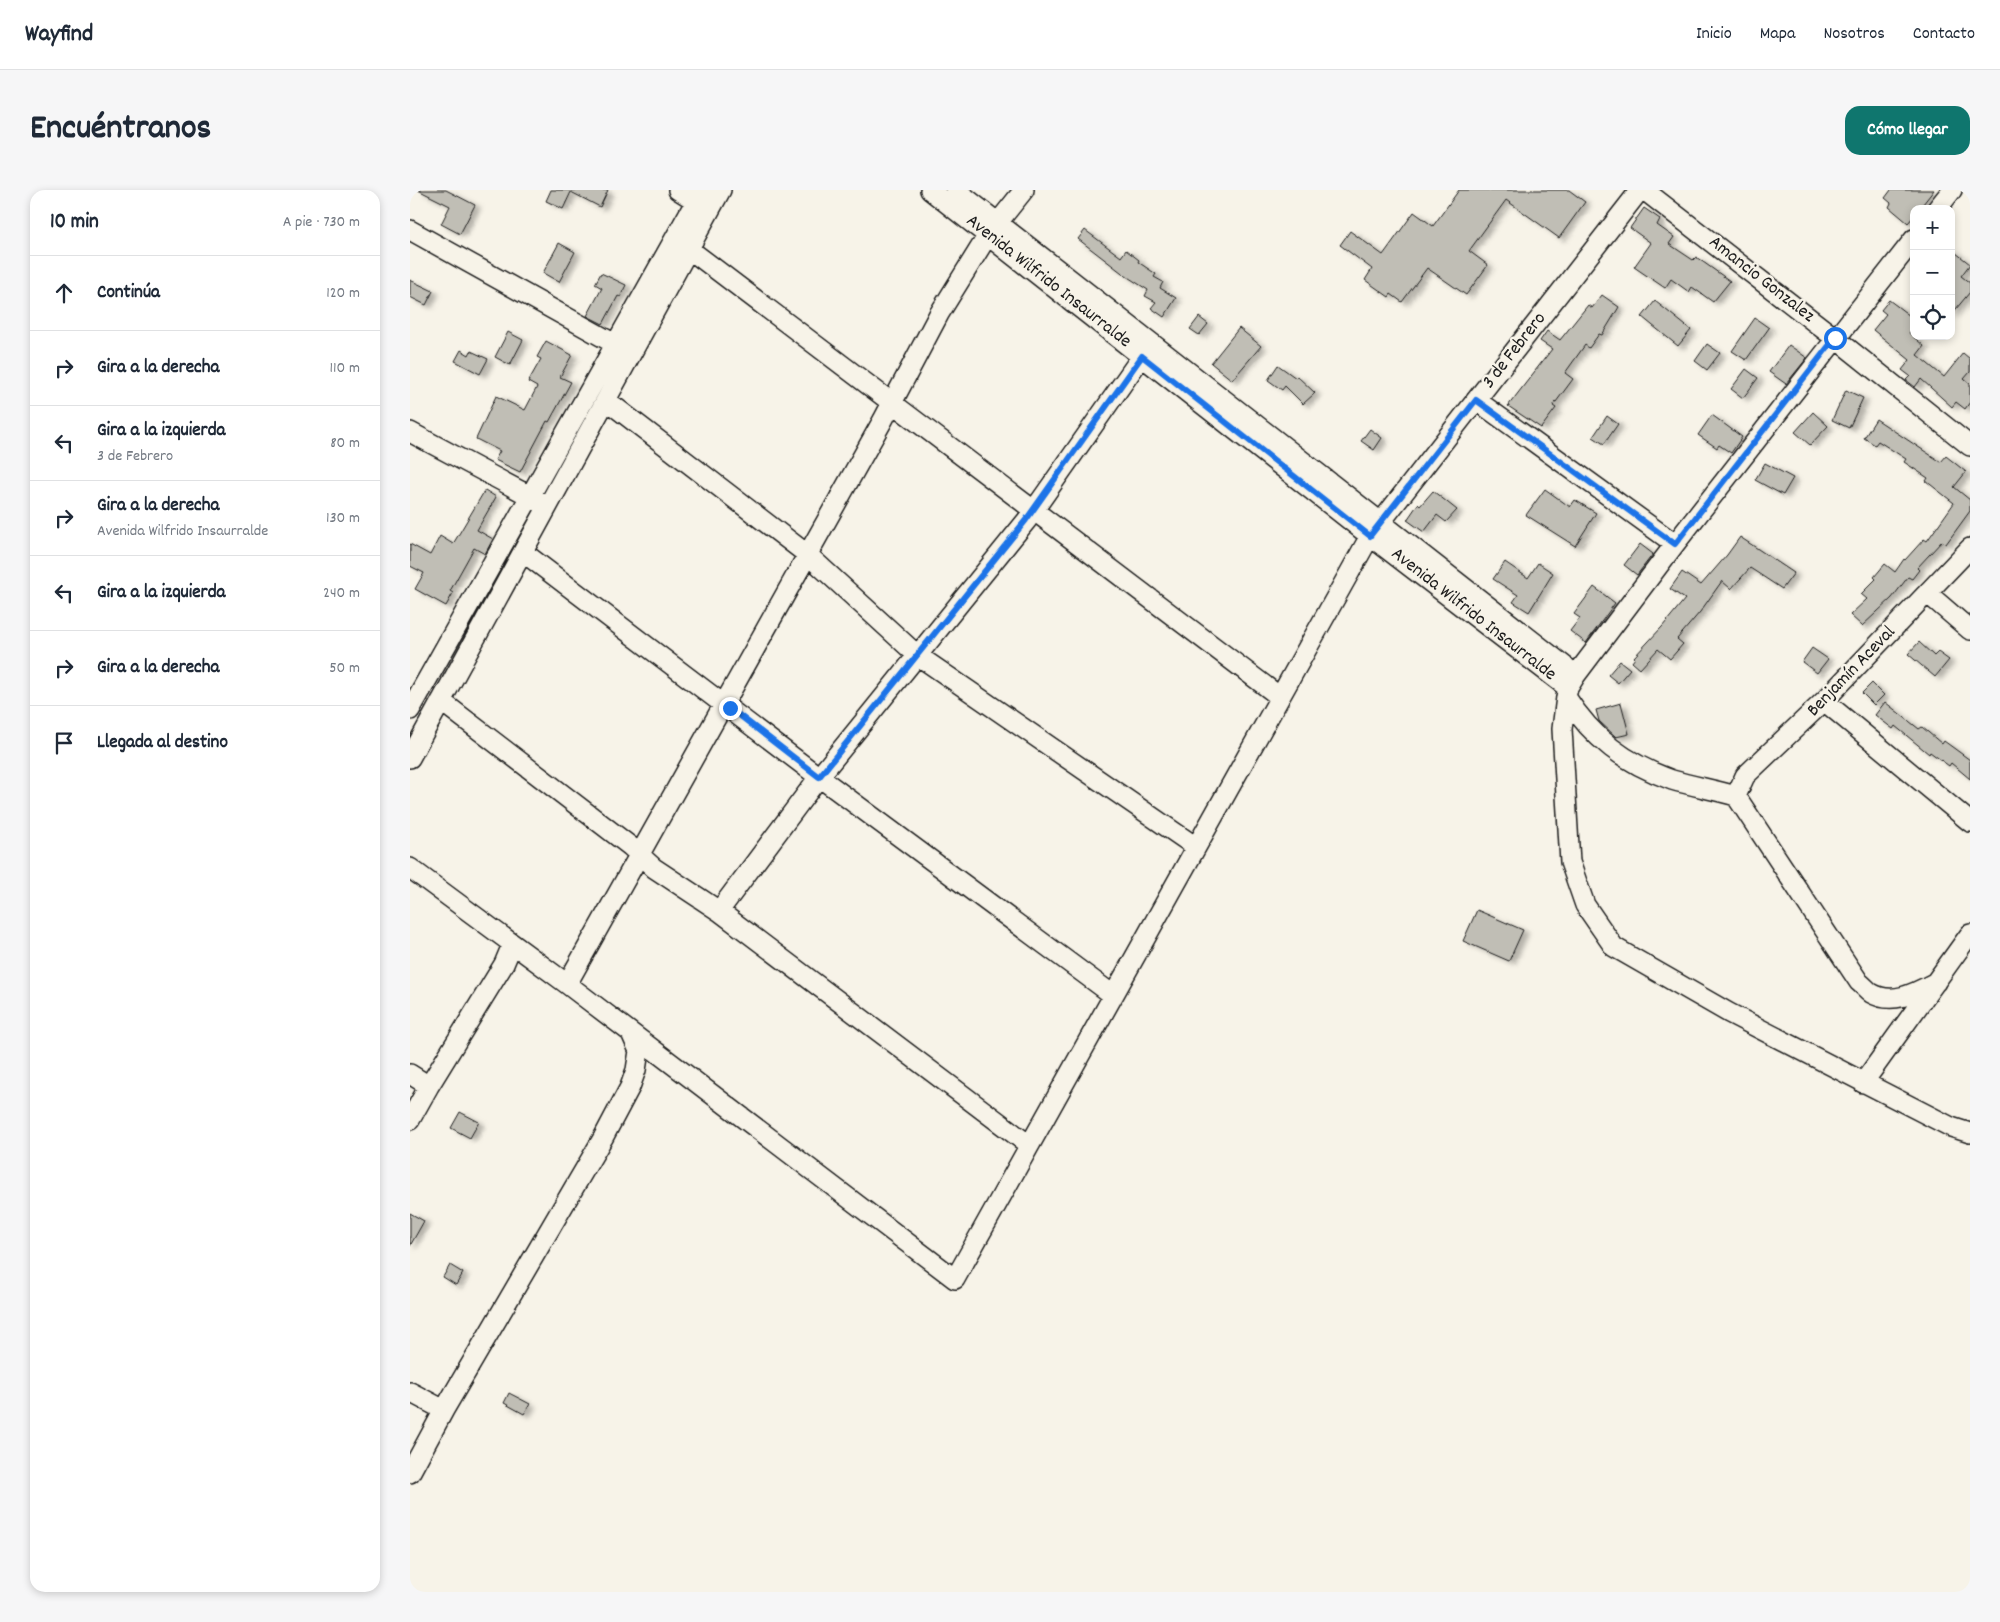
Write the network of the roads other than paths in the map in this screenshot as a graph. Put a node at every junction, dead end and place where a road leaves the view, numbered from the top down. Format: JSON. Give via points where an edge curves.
{"nodes":[{"id":1,"x":678,"y":190,"type":"edge"},
{"id":2,"x":721,"y":190,"type":"edge"},
{"id":3,"x":930,"y":190,"type":"edge"},
{"id":4,"x":956,"y":190,"type":"edge"},
{"id":5,"x":1024,"y":190,"type":"edge"},
{"id":6,"x":1642,"y":190,"type":"edge"},
{"id":7,"x":1952,"y":190,"type":"edge"},
{"id":8,"x":703,"y":200,"type":"edge"},
{"id":9,"x":1940,"y":205,"type":"edge"},
{"id":10,"x":993,"y":229,"type":"junction"},
{"id":11,"x":410,"y":230,"type":"edge"},
{"id":12,"x":1910,"y":244,"type":"edge"},
{"id":13,"x":689,"y":249,"type":"junction"},
{"id":14,"x":1835,"y":338,"type":"junction"},
{"id":15,"x":615,"y":344,"type":"junction"},
{"id":16,"x":1142,"y":356,"type":"junction"},
{"id":17,"x":606,"y":400,"type":"junction"},
{"id":18,"x":1476,"y":400,"type":"junction"},
{"id":19,"x":892,"y":403,"type":"junction"},
{"id":20,"x":410,"y":432,"type":"edge"},
{"id":21,"x":1970,"y":446,"type":"edge"},
{"id":22,"x":530,"y":496,"type":"junction"},
{"id":23,"x":548,"y":505,"type":"junction"},
{"id":24,"x":1034,"y":510,"type":"junction"},
{"id":25,"x":1376,"y":528,"type":"junction"},
{"id":26,"x":1675,"y":544,"type":"junction"},
{"id":27,"x":1970,"y":548,"type":"edge"},
{"id":28,"x":523,"y":552,"type":"junction"},
{"id":29,"x":808,"y":554,"type":"junction"},
{"id":30,"x":1927,"y":593,"type":"junction"},
{"id":31,"x":1970,"y":630,"type":"edge"},
{"id":32,"x":917,"y":655,"type":"junction"},
{"id":33,"x":1570,"y":687,"type":"junction"},
{"id":34,"x":1280,"y":697,"type":"junction"},
{"id":35,"x":442,"y":700,"type":"junction"},
{"id":36,"x":1824,"y":702,"type":"junction"},
{"id":37,"x":724,"y":704,"type":"junction"},
{"id":38,"x":410,"y":710,"type":"edge"},
{"id":39,"x":410,"y":758,"type":"edge"},
{"id":40,"x":819,"y":777,"type":"junction"},
{"id":41,"x":1736,"y":796,"type":"junction"},
{"id":42,"x":1970,"y":822,"type":"edge"},
{"id":43,"x":1196,"y":847,"type":"junction"},
{"id":44,"x":640,"y":855,"type":"junction"},
{"id":45,"x":410,"y":868,"type":"edge"},
{"id":46,"x":719,"y":911,"type":"junction"},
{"id":47,"x":1970,"y":934,"type":"edge"},
{"id":48,"x":512,"y":945,"type":"junction"},
{"id":49,"x":1936,"y":982,"type":"junction"},
{"id":50,"x":567,"y":984,"type":"junction"},
{"id":51,"x":1113,"y":995,"type":"junction"},
{"id":52,"x":631,"y":1033,"type":"junction"},
{"id":53,"x":410,"y":1074,"type":"edge"},
{"id":54,"x":1863,"y":1083,"type":"junction"},
{"id":55,"x":429,"y":1086,"type":"junction"},
{"id":56,"x":410,"y":1120,"type":"edge"},
{"id":57,"x":1970,"y":1133,"type":"edge"},
{"id":58,"x":1029,"y":1146,"type":"junction"},
{"id":59,"x":410,"y":1392,"type":"edge"},
{"id":60,"x":444,"y":1410,"type":"junction"},
{"id":61,"x":410,"y":1473,"type":"edge"}],
"edges":[{"from":1,"to":8,"type":"street"},
{"from":2,"to":8,"type":"street"},
{"from":3,"to":10,"type":"street","name":"Avenida Wilfrido Insaurralde"},
{"from":4,"to":10,"type":"street","name":"Avenida Wilfrido Insaurralde"},
{"from":5,"to":10,"type":"street"},
{"from":6,"to":14,"type":"street","name":"Amancio Gonzalez"},
{"from":6,"to":18,"type":"street","name":"3 de Febrero"},
{"from":7,"to":9,"type":"street"},
{"from":8,"to":13,"type":"street"},
{"from":8,"to":15,"type":"street"},
{"from":10,"to":16,"type":"street","name":"Avenida Wilfrido Insaurralde"},
{"from":10,"to":19,"type":"street","via":[[939,314]]},
{"from":10,"to":25,"type":"street","name":"Avenida Wilfrido Insaurralde"},
{"from":11,"to":15,"type":"street"},
{"from":12,"to":14,"type":"street"},
{"from":13,"to":17,"type":"street"},
{"from":13,"to":19,"type":"street"},
{"from":14,"to":21,"type":"street","name":"Amancio Gonzalez"},
{"from":14,"to":26,"type":"street"},
{"from":15,"to":22,"type":"street"},
{"from":16,"to":24,"type":"street"},
{"from":16,"to":25,"type":"street","name":"Avenida Wilfrido Insaurralde"},
{"from":17,"to":23,"type":"street"},
{"from":17,"to":29,"type":"street"},
{"from":18,"to":25,"type":"street","name":"3 de Febrero"},
{"from":18,"to":26,"type":"street"},
{"from":19,"to":24,"type":"street"},
{"from":19,"to":29,"type":"street"},
{"from":20,"to":22,"type":"street"},
{"from":22,"to":23,"type":"street"},
{"from":22,"to":38,"type":"street"},
{"from":23,"to":28,"type":"street"},
{"from":24,"to":32,"type":"street"},
{"from":24,"to":34,"type":"street"},
{"from":25,"to":33,"type":"street","name":"Avenida Wilfrido Insaurralde"},
{"from":25,"to":34,"type":"street","name":"3 de Febrero"},
{"from":26,"to":33,"type":"street"},
{"from":27,"to":30,"type":"street","name":"Benjamín Aceval"},
{"from":28,"to":35,"type":"street"},
{"from":28,"to":37,"type":"street"},
{"from":29,"to":32,"type":"street"},
{"from":29,"to":37,"type":"street"},
{"from":30,"to":31,"type":"street"},
{"from":30,"to":36,"type":"street","name":"Benjamín Aceval"},
{"from":32,"to":40,"type":"street"},
{"from":32,"to":43,"type":"street"},
{"from":33,"to":41,"type":"street","name":"Avenida Wilfrido Insaurralde","via":[[1581,721],[1598,738],[1635,764],[1673,780]]},
{"from":33,"to":54,"type":"street","via":[[1562,729],[1570,862],[1584,905],[1614,947],[1729,1013]]},
{"from":34,"to":43,"type":"street","name":"3 de Febrero"},
{"from":35,"to":39,"type":"street"},
{"from":35,"to":44,"type":"street"},
{"from":36,"to":41,"type":"street","name":"Benjamín Aceval","via":[[1745,776]]},
{"from":36,"to":42,"type":"street"},
{"from":37,"to":40,"type":"street"},
{"from":37,"to":44,"type":"street"},
{"from":40,"to":46,"type":"street"},
{"from":40,"to":51,"type":"street"},
{"from":41,"to":49,"type":"street","via":[[1860,982],[1872,993],[1894,999]]},
{"from":43,"to":51,"type":"street","name":"3 de Febrero"},
{"from":44,"to":46,"type":"street","via":[[654,868]]},
{"from":44,"to":50,"type":"street"},
{"from":45,"to":48,"type":"street"},
{"from":46,"to":58,"type":"street"},
{"from":47,"to":49,"type":"street"},
{"from":48,"to":50,"type":"street"},
{"from":48,"to":55,"type":"street","via":[[504,964]]},
{"from":49,"to":54,"type":"street"},
{"from":50,"to":52,"type":"street"},
{"from":51,"to":58,"type":"street","name":"3 de Febrero"},
{"from":52,"to":58,"type":"street","name":"3 de Febrero","via":[[955,1279]]},
{"from":52,"to":60,"type":"street","via":[[639,1051],[630,1087]]},
{"from":53,"to":55,"type":"street"},
{"from":54,"to":57,"type":"street","via":[[1951,1127]]},
{"from":55,"to":56,"type":"street"},
{"from":59,"to":60,"type":"street"},
{"from":60,"to":61,"type":"street"}]}
